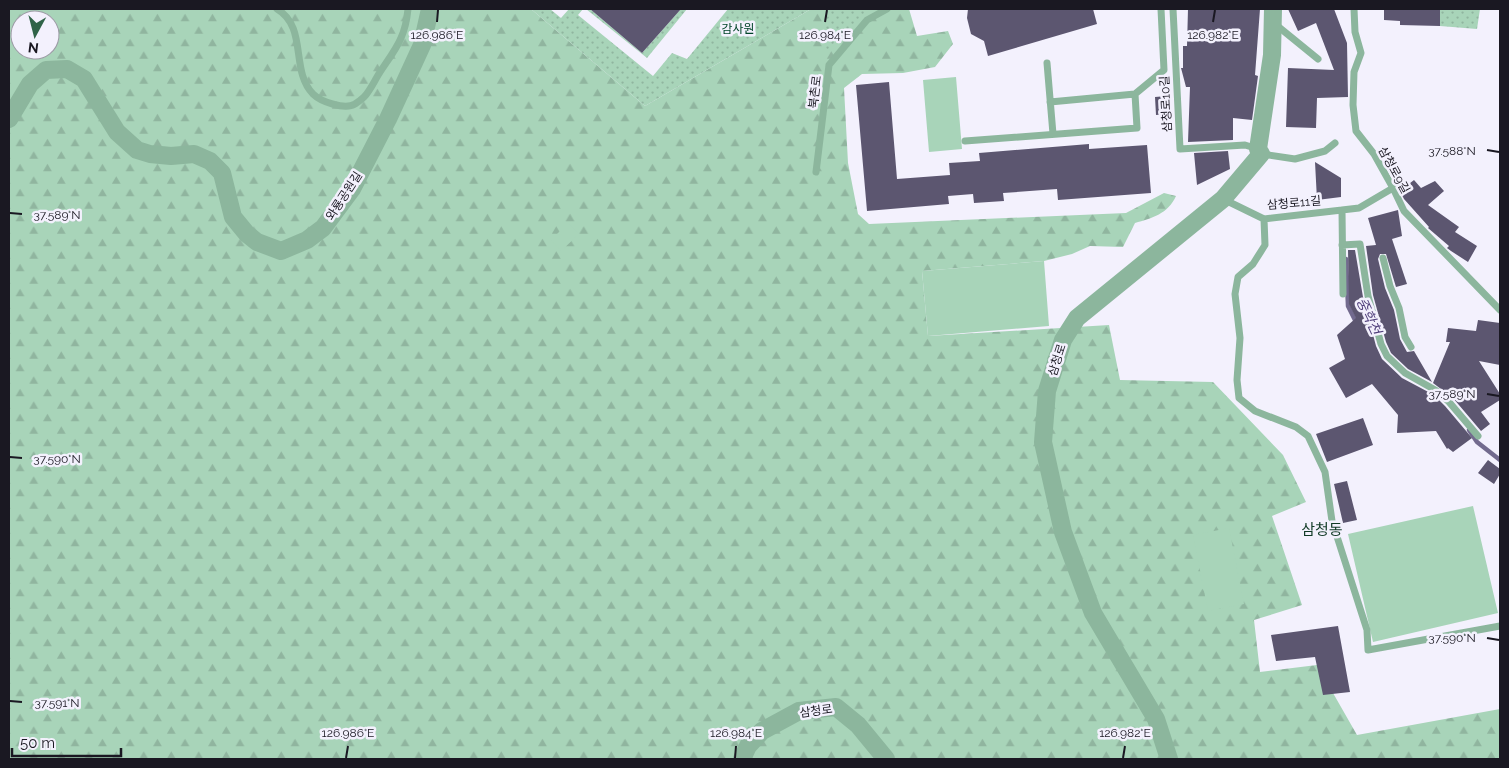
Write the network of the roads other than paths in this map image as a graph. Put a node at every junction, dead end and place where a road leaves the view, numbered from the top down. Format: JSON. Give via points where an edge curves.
{"nodes":[{"id":1,"x":277,"y":9,"type":"edge"},
{"id":2,"x":408,"y":9,"type":"edge"},
{"id":3,"x":430,"y":9,"type":"edge"},
{"id":4,"x":887,"y":9,"type":"edge"},
{"id":5,"x":1161,"y":9,"type":"edge"},
{"id":6,"x":1172,"y":9,"type":"edge"},
{"id":7,"x":1354,"y":9,"type":"edge"},
{"id":8,"x":1273,"y":15,"type":"edge"},
{"id":9,"x":1318,"y":59,"type":"dead end"},
{"id":10,"x":1047,"y":64,"type":"dead end"},
{"id":11,"x":1135,"y":94,"type":"junction"},
{"id":12,"x":1050,"y":102,"type":"junction"},
{"id":13,"x":9,"y":119,"type":"edge"},
{"id":14,"x":1053,"y":134,"type":"junction"},
{"id":15,"x":965,"y":141,"type":"dead end"},
{"id":16,"x":1335,"y":143,"type":"dead end"},
{"id":17,"x":1260,"y":152,"type":"junction"},
{"id":18,"x":816,"y":172,"type":"dead end"},
{"id":19,"x":1393,"y":188,"type":"junction"},
{"id":20,"x":1223,"y":199,"type":"junction"},
{"id":21,"x":1342,"y":210,"type":"junction"},
{"id":22,"x":1264,"y":219,"type":"junction"},
{"id":23,"x":1342,"y":245,"type":"junction"},
{"id":24,"x":1383,"y":258,"type":"dead end"},
{"id":25,"x":1343,"y":294,"type":"dead end"},
{"id":26,"x":1500,"y":310,"type":"edge"},
{"id":27,"x":1411,"y":347,"type":"dead end"},
{"id":28,"x":1478,"y":436,"type":"dead end"},
{"id":29,"x":1500,"y":626,"type":"edge"},
{"id":30,"x":742,"y":759,"type":"edge"},
{"id":31,"x":886,"y":759,"type":"edge"},
{"id":32,"x":1168,"y":759,"type":"edge"}],
"edges":[{"from":1,"to":2,"type":"lane","via":[[294,27],[301,67],[312,94],[322,102],[353,105],[365,96],[400,40]]},
{"from":3,"to":13,"type":"street","name":"와룡공원길","via":[[422,45],[352,189],[323,228],[307,240],[281,251],[257,242],[233,217],[222,173],[210,161],[194,154],[171,156],[137,150],[117,132],[84,79],[67,69],[46,70],[30,84]]},
{"from":4,"to":18,"type":"lane","name":"북촌로","via":[[867,20],[829,65]]},
{"from":5,"to":11,"type":"lane","via":[[1164,70]]},
{"from":6,"to":17,"type":"lane","name":"삼청로10길","via":[[1180,149],[1245,145]]},
{"from":7,"to":19,"type":"lane","name":"삼청로9길","via":[[1355,32],[1361,53],[1354,72],[1356,131],[1374,154]]},
{"from":8,"to":9,"type":"lane"},
{"from":8,"to":17,"type":"street","via":[[1272,54]]},
{"from":10,"to":12,"type":"lane"},
{"from":11,"to":12,"type":"lane"},
{"from":11,"to":14,"type":"lane","via":[[1138,128]]},
{"from":12,"to":14,"type":"lane"},
{"from":14,"to":15,"type":"lane"},
{"from":16,"to":17,"type":"lane","via":[[1325,151],[1295,159]]},
{"from":17,"to":20,"type":"street","name":"삼청로"},
{"from":19,"to":21,"type":"lane","name":"삼청로11길","via":[[1359,208]]},
{"from":19,"to":26,"type":"lane","name":"삼청로9길","via":[[1404,211]]},
{"from":20,"to":22,"type":"lane","name":"삼청로11길"},
{"from":20,"to":32,"type":"street","name":"삼청로","via":[[1077,318],[1063,340],[1047,391],[1043,442],[1063,532],[1093,613],[1156,720]]},
{"from":21,"to":22,"type":"lane","name":"삼청로11길"},
{"from":21,"to":23,"type":"lane"},
{"from":22,"to":29,"type":"lane","via":[[1265,245],[1253,264],[1238,276],[1235,294],[1240,338],[1239,398],[1255,411],[1296,427],[1308,436],[1326,472],[1332,521],[1367,630],[1368,650]]},
{"from":23,"to":25,"type":"lane"},
{"from":23,"to":28,"type":"lane","via":[[1360,244],[1368,296],[1387,356],[1405,373],[1449,402]]},
{"from":24,"to":27,"type":"lane","via":[[1405,337]]},
{"from":30,"to":31,"type":"street","name":"삼청로","via":[[748,746],[762,731],[799,711],[836,707],[858,725]]}]}
